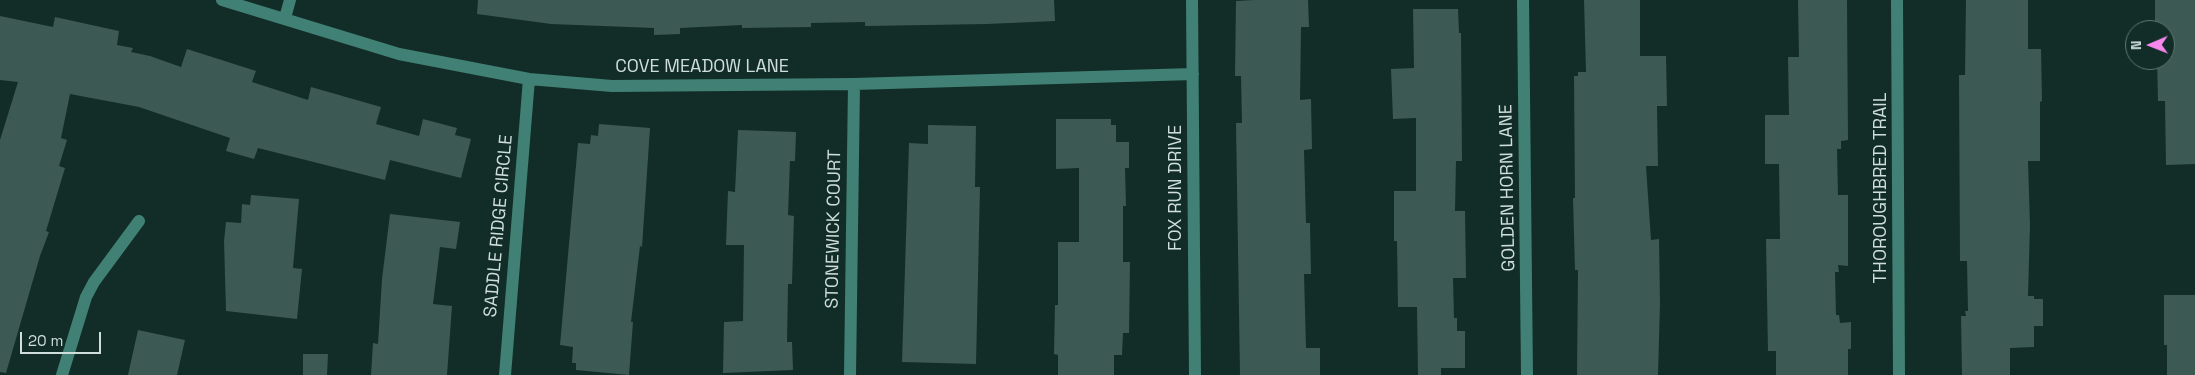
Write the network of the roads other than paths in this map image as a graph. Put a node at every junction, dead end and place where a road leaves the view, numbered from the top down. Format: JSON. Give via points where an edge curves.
{"nodes":[{"id":1,"x":222,"y":0,"type":"edge"},
{"id":2,"x":290,"y":0,"type":"edge"},
{"id":3,"x":1192,"y":0,"type":"edge"},
{"id":4,"x":1523,"y":0,"type":"edge"},
{"id":5,"x":1897,"y":0,"type":"edge"},
{"id":6,"x":285,"y":18,"type":"junction"},
{"id":7,"x":1193,"y":74,"type":"junction"},
{"id":8,"x":528,"y":79,"type":"junction"},
{"id":9,"x":854,"y":84,"type":"junction"},
{"id":10,"x":139,"y":221,"type":"dead end"},
{"id":11,"x":62,"y":375,"type":"edge"},
{"id":12,"x":505,"y":375,"type":"edge"},
{"id":13,"x":850,"y":375,"type":"edge"},
{"id":14,"x":1195,"y":375,"type":"edge"},
{"id":15,"x":1527,"y":375,"type":"edge"},
{"id":16,"x":1899,"y":375,"type":"edge"}],
"edges":[{"from":1,"to":6,"type":"street","name":"COVE MEADOW LANE"},
{"from":2,"to":6,"type":"street"},
{"from":3,"to":7,"type":"street","name":"FOX RUN DRIVE"},
{"from":4,"to":15,"type":"street","name":"GOLDEN HORN LANE"},
{"from":5,"to":16,"type":"street","name":"THOROUGHBRED TRAIL"},
{"from":6,"to":8,"type":"street","name":"COVE MEADOW LANE","via":[[399,54]]},
{"from":7,"to":9,"type":"street","name":"COVE MEADOW LANE"},
{"from":7,"to":14,"type":"street","name":"FOX RUN DRIVE"},
{"from":8,"to":9,"type":"street","name":"COVE MEADOW LANE","via":[[612,86]]},
{"from":8,"to":12,"type":"street","name":"SADDLE RIDGE CIRCLE"},
{"from":9,"to":13,"type":"street","name":"STONEWICK COURT"},
{"from":10,"to":11,"type":"street","via":[[86,297]]}]}
